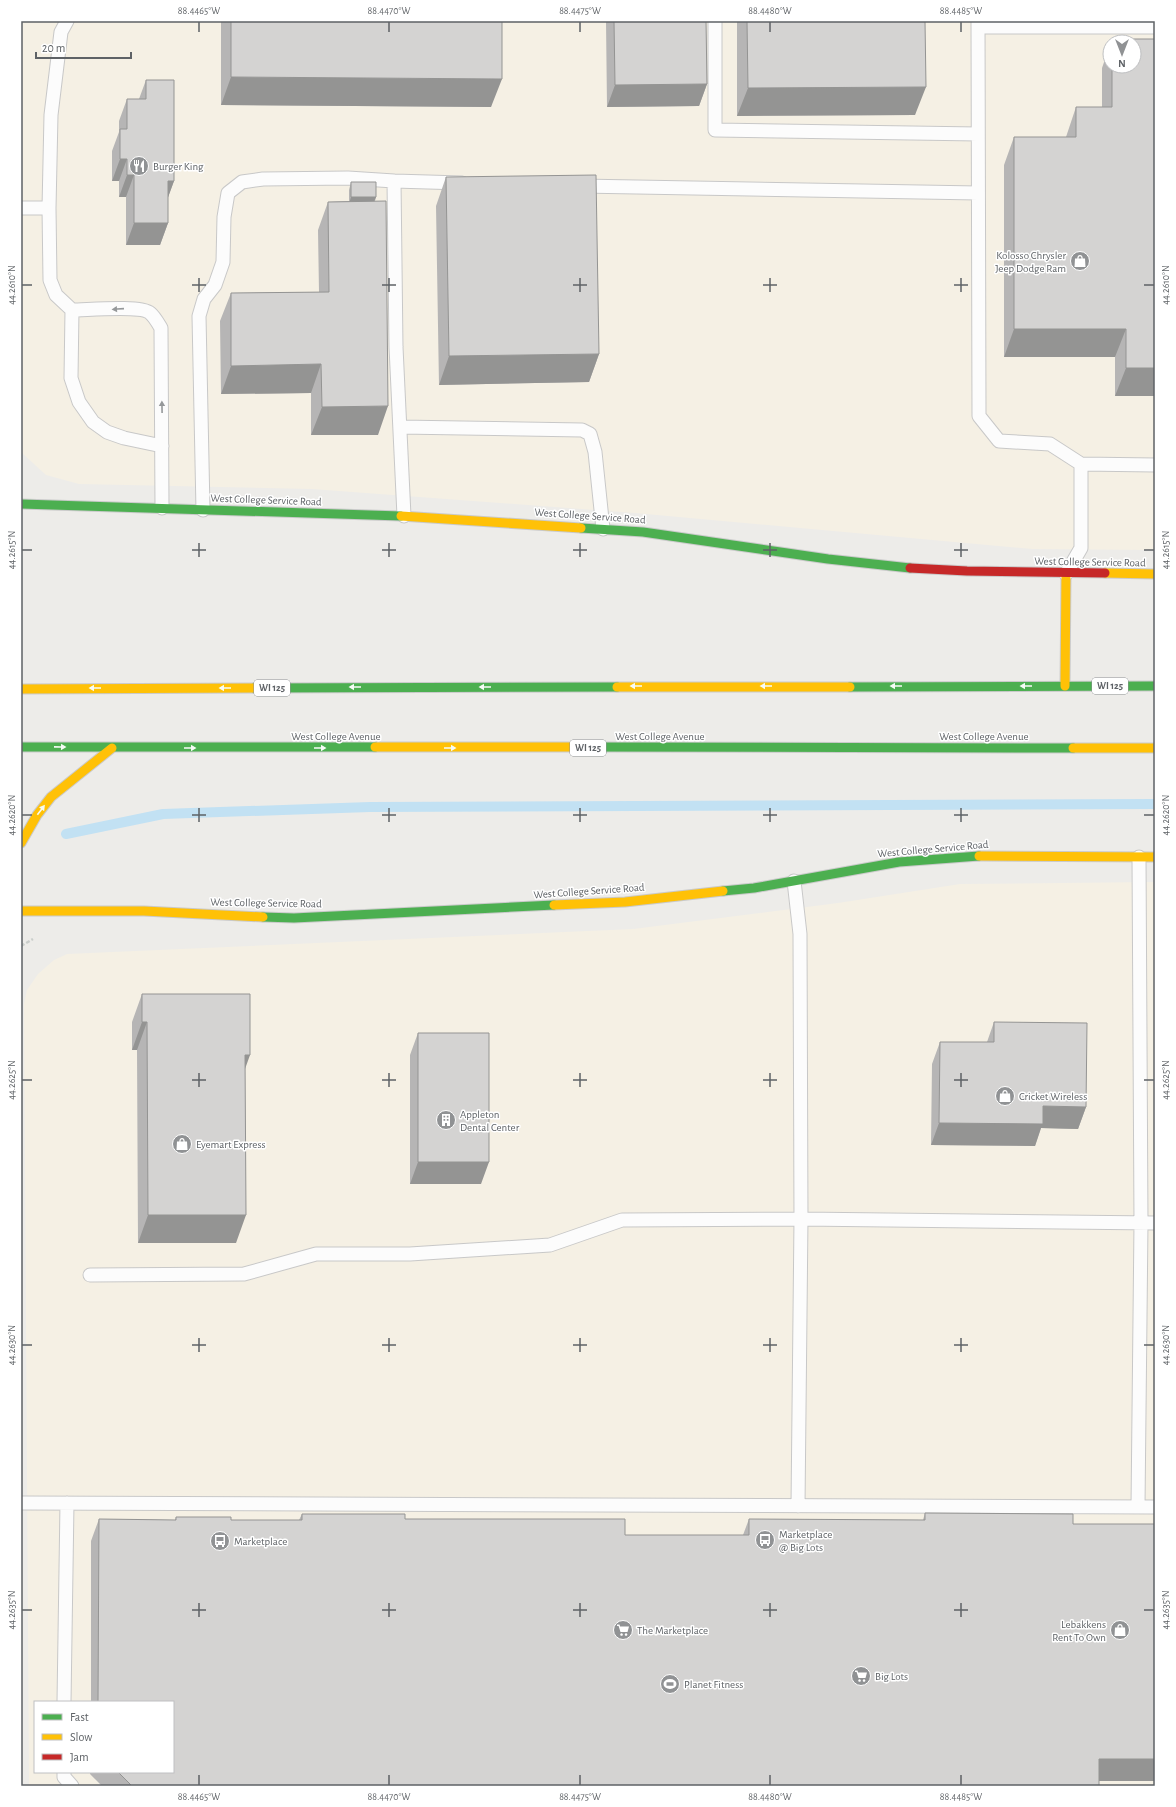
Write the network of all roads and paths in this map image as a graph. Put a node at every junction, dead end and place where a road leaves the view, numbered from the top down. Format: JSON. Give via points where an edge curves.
{"nodes":[{"id":1,"x":67,"y":21,"type":"edge"},
{"id":2,"x":715,"y":21,"type":"edge"},
{"id":3,"x":978,"y":24,"type":"edge"},
{"id":4,"x":1155,"y":27,"type":"edge"},
{"id":5,"x":978,"y":134,"type":"junction"},
{"id":6,"x":394,"y":181,"type":"junction"},
{"id":7,"x":473,"y":183,"type":"edge"},
{"id":8,"x":567,"y":186,"type":"edge"},
{"id":9,"x":978,"y":193,"type":"junction"},
{"id":10,"x":21,"y":208,"type":"edge"},
{"id":11,"x":49,"y":208,"type":"junction"},
{"id":12,"x":72,"y":310,"type":"junction"},
{"id":13,"x":400,"y":427,"type":"junction"},
{"id":14,"x":162,"y":446,"type":"junction"},
{"id":15,"x":1081,"y":464,"type":"junction"},
{"id":16,"x":1155,"y":465,"type":"edge"},
{"id":17,"x":21,"y":504,"type":"edge"},
{"id":18,"x":162,"y":508,"type":"junction"},
{"id":19,"x":203,"y":510,"type":"junction"},
{"id":20,"x":404,"y":516,"type":"junction"},
{"id":21,"x":603,"y":529,"type":"junction"},
{"id":22,"x":1066,"y":574,"type":"junction"},
{"id":23,"x":1155,"y":574,"type":"edge"},
{"id":24,"x":1065,"y":686,"type":"junction"},
{"id":25,"x":1155,"y":686,"type":"edge"},
{"id":26,"x":21,"y":688,"type":"edge"},
{"id":27,"x":21,"y":747,"type":"edge"},
{"id":28,"x":112,"y":748,"type":"junction"},
{"id":29,"x":1155,"y":748,"type":"edge"},
{"id":30,"x":21,"y":843,"type":"edge"},
{"id":31,"x":1139,"y":857,"type":"junction"},
{"id":32,"x":1155,"y":857,"type":"edge"},
{"id":33,"x":794,"y":881,"type":"junction"},
{"id":34,"x":21,"y":911,"type":"edge"},
{"id":35,"x":801,"y":1220,"type":"junction"},
{"id":36,"x":1141,"y":1223,"type":"junction"},
{"id":37,"x":1155,"y":1223,"type":"edge"},
{"id":38,"x":90,"y":1275,"type":"dead end"},
{"id":39,"x":21,"y":1503,"type":"edge"},
{"id":40,"x":67,"y":1503,"type":"junction"},
{"id":41,"x":798,"y":1506,"type":"junction"},
{"id":42,"x":1138,"y":1507,"type":"junction"},
{"id":43,"x":1155,"y":1507,"type":"edge"},
{"id":44,"x":64,"y":1701,"type":"edge"},
{"id":45,"x":64,"y":1773,"type":"edge"},
{"id":46,"x":72,"y":1786,"type":"edge"}],
"edges":[{"from":1,"to":11,"type":"lane","via":[[61,32],[52,115]]},
{"from":2,"to":5,"type":"lane","via":[[715,130]]},
{"from":3,"to":4,"type":"lane"},
{"from":3,"to":5,"type":"lane"},
{"from":5,"to":9,"type":"lane"},
{"from":6,"to":7,"type":"lane"},
{"from":6,"to":13,"type":"lane","via":[[396,347]]},
{"from":6,"to":19,"type":"lane","via":[[348,178],[263,179],[242,182],[228,193],[224,217],[223,262],[215,285],[204,299],[199,316]]},
{"from":8,"to":9,"type":"lane"},
{"from":9,"to":15,"type":"lane","via":[[979,416],[999,441],[1050,444]]},
{"from":10,"to":11,"type":"lane"},
{"from":11,"to":12,"type":"lane","via":[[50,280],[56,295]]},
{"from":12,"to":14,"type":"lane","via":[[70,378],[79,402],[93,422],[107,432]]},
{"from":14,"to":12,"type":"lane","one_way":true,"via":[[161,328],[149,312],[136,308]]},
{"from":13,"to":20,"type":"lane"},
{"from":13,"to":21,"type":"lane","via":[[582,430],[590,434],[595,452]]},
{"from":14,"to":18,"type":"lane"},
{"from":15,"to":16,"type":"lane"},
{"from":15,"to":22,"type":"lane","via":[[1081,548]]},
{"from":17,"to":18,"type":"main road","name":"West College Service Road"},
{"from":18,"to":19,"type":"main road","name":"West College Service Road"},
{"from":19,"to":20,"type":"main road","name":"West College Service Road"},
{"from":20,"to":21,"type":"main road","name":"West College Service Road"},
{"from":21,"to":22,"type":"main road","name":"West College Service Road","via":[[643,532],[900,567]]},
{"from":22,"to":23,"type":"main road","name":"West College Service Road"},
{"from":22,"to":24,"type":"main road"},
{"from":24,"to":25,"type":"main road","number":"WI 125"},
{"from":24,"to":26,"type":"main road","number":"WI 125","one_way":true},
{"from":27,"to":28,"type":"main road","name":"West College Avenue","number":"WI 125","one_way":true},
{"from":28,"to":29,"type":"main road","name":"West College Avenue","number":"WI 125","one_way":true},
{"from":30,"to":28,"type":"main road","one_way":true,"via":[[37,815],[52,797]]},
{"from":31,"to":32,"type":"main road","name":"West College Service Road"},
{"from":31,"to":33,"type":"main road","name":"West College Service Road","via":[[975,856],[899,862]]},
{"from":31,"to":36,"type":"lane"},
{"from":33,"to":34,"type":"main road","name":"West College Service Road","via":[[754,888],[625,902],[302,918],[144,911]]},
{"from":33,"to":35,"type":"lane","via":[[800,934]]},
{"from":35,"to":36,"type":"lane"},
{"from":35,"to":38,"type":"lane","via":[[622,1220],[550,1245],[410,1254],[316,1254],[244,1274]]},
{"from":35,"to":41,"type":"lane"},
{"from":36,"to":37,"type":"lane"},
{"from":36,"to":42,"type":"lane"},
{"from":39,"to":40,"type":"lane"},
{"from":40,"to":41,"type":"lane"},
{"from":40,"to":44,"type":"lane"},
{"from":41,"to":42,"type":"lane"},
{"from":42,"to":43,"type":"lane"},
{"from":45,"to":46,"type":"lane","via":[[64,1777]]}]}
